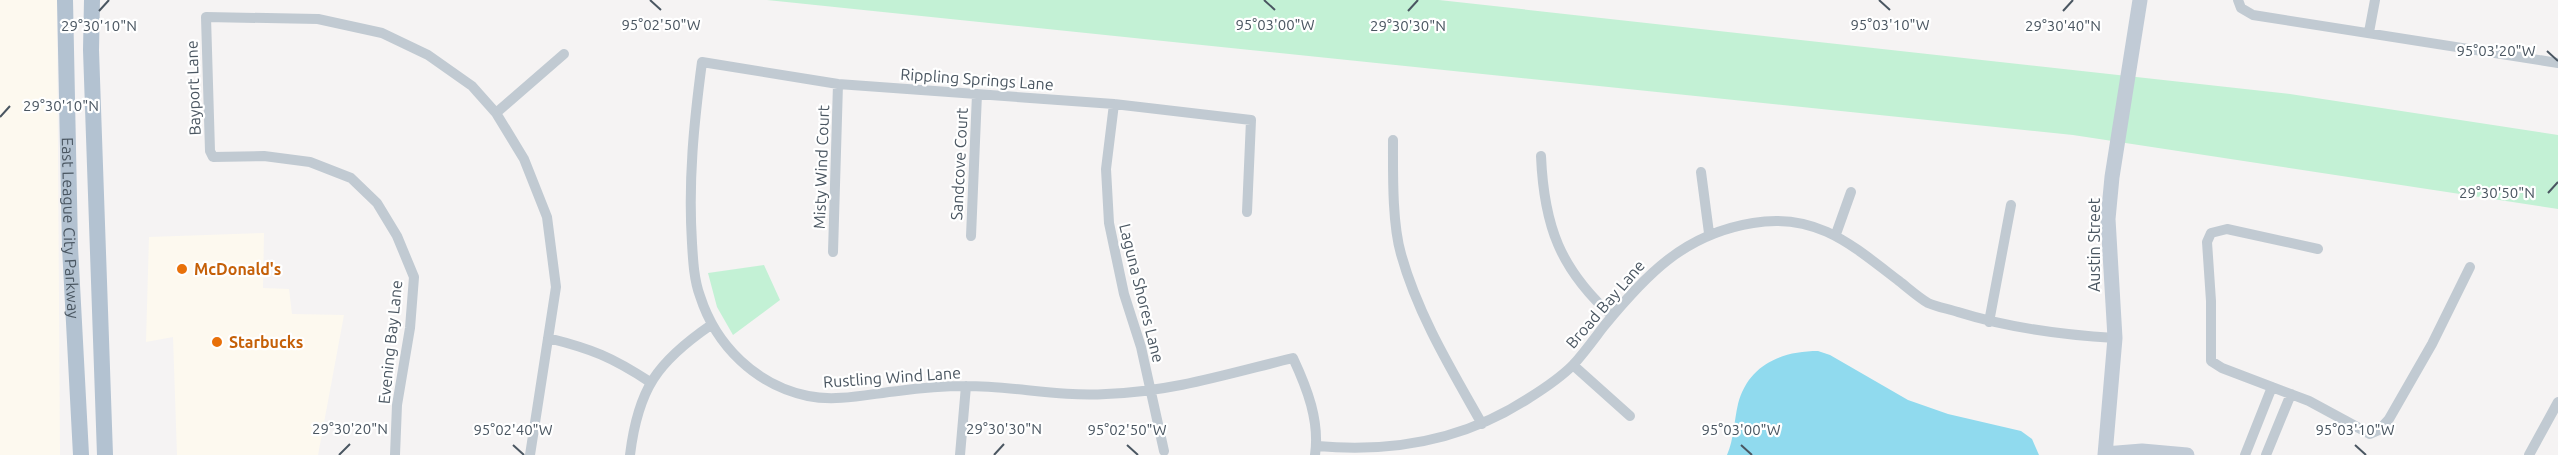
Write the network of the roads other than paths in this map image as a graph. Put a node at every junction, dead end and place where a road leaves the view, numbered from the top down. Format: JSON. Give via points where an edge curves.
{"nodes":[{"id":1,"x":65,"y":0,"type":"edge"},
{"id":2,"x":92,"y":0,"type":"edge"},
{"id":3,"x":2140,"y":0,"type":"edge"},
{"id":4,"x":2238,"y":0,"type":"edge"},
{"id":5,"x":2375,"y":0,"type":"edge"},
{"id":6,"x":2369,"y":32,"type":"junction"},
{"id":7,"x":564,"y":54,"type":"dead end"},
{"id":8,"x":702,"y":62,"type":"joint"},
{"id":9,"x":2558,"y":63,"type":"edge"},
{"id":10,"x":838,"y":84,"type":"junction"},
{"id":11,"x":977,"y":94,"type":"junction"},
{"id":12,"x":1114,"y":104,"type":"junction"},
{"id":13,"x":496,"y":113,"type":"junction"},
{"id":14,"x":1393,"y":140,"type":"dead end"},
{"id":15,"x":1541,"y":156,"type":"dead end"},
{"id":16,"x":213,"y":157,"type":"joint"},
{"id":17,"x":1701,"y":172,"type":"dead end"},
{"id":18,"x":1851,"y":192,"type":"dead end"},
{"id":19,"x":2011,"y":205,"type":"dead end"},
{"id":20,"x":1246,"y":212,"type":"dead end"},
{"id":21,"x":1709,"y":233,"type":"junction"},
{"id":22,"x":1836,"y":234,"type":"junction"},
{"id":23,"x":971,"y":236,"type":"dead end"},
{"id":24,"x":2318,"y":249,"type":"dead end"},
{"id":25,"x":833,"y":252,"type":"dead end"},
{"id":26,"x":2470,"y":267,"type":"dead end"},
{"id":27,"x":1612,"y":316,"type":"junction"},
{"id":28,"x":1989,"y":322,"type":"junction"},
{"id":29,"x":711,"y":325,"type":"junction"},
{"id":30,"x":548,"y":338,"type":"junction"},
{"id":31,"x":2115,"y":338,"type":"junction"},
{"id":32,"x":1573,"y":365,"type":"junction"},
{"id":33,"x":650,"y":382,"type":"junction"},
{"id":34,"x":966,"y":386,"type":"junction"},
{"id":35,"x":2272,"y":387,"type":"junction"},
{"id":36,"x":1151,"y":390,"type":"junction"},
{"id":37,"x":2292,"y":394,"type":"junction"},
{"id":38,"x":2558,"y":402,"type":"edge"},
{"id":39,"x":1630,"y":416,"type":"dead end"},
{"id":40,"x":1482,"y":424,"type":"junction"},
{"id":41,"x":1316,"y":450,"type":"edge"},
{"id":42,"x":1164,"y":451,"type":"dead end"},
{"id":43,"x":2105,"y":454,"type":"edge"},
{"id":44,"x":81,"y":455,"type":"edge"},
{"id":45,"x":105,"y":455,"type":"edge"},
{"id":46,"x":395,"y":455,"type":"edge"},
{"id":47,"x":530,"y":455,"type":"edge"},
{"id":48,"x":630,"y":455,"type":"edge"},
{"id":49,"x":960,"y":455,"type":"edge"},
{"id":50,"x":2187,"y":455,"type":"edge"},
{"id":51,"x":2245,"y":455,"type":"edge"},
{"id":52,"x":2266,"y":455,"type":"edge"},
{"id":53,"x":2529,"y":455,"type":"edge"}],
"edges":[{"from":1,"to":44,"type":"main road","name":"East League City Parkway","via":[[70,248]]},
{"from":2,"to":45,"type":"main road","name":"East League City Parkway","via":[[90,50]]},
{"from":3,"to":31,"type":"street","name":"Austin Street","via":[[2108,219]]},
{"from":4,"to":6,"type":"street","via":[[2241,8],[2253,15]]},
{"from":5,"to":6,"type":"street"},
{"from":6,"to":9,"type":"street"},
{"from":7,"to":13,"type":"street"},
{"from":8,"to":10,"type":"street","name":"Rippling Springs Lane"},
{"from":8,"to":29,"type":"street","name":"Rustling Wind Lane","via":[[692,137],[691,227],[699,295]]},
{"from":10,"to":11,"type":"street","name":"Rippling Springs Lane"},
{"from":10,"to":25,"type":"street","name":"Misty Wind Court"},
{"from":11,"to":12,"type":"street","name":"Rippling Springs Lane"},
{"from":11,"to":23,"type":"street","name":"Sandcove Court"},
{"from":12,"to":20,"type":"street","name":"Rippling Springs Lane","via":[[1251,120]]},
{"from":12,"to":36,"type":"street","name":"Laguna Shores Lane","via":[[1106,169],[1109,223]]},
{"from":13,"to":16,"type":"street","name":"Bayport Lane","via":[[472,86],[428,55],[382,33],[318,19],[206,17]]},
{"from":13,"to":30,"type":"street","via":[[524,159],[548,218],[556,287]]},
{"from":14,"to":40,"type":"street","via":[[1400,252],[1435,339]]},
{"from":15,"to":27,"type":"street","via":[[1548,217],[1558,246],[1589,295]]},
{"from":16,"to":46,"type":"street","name":"Evening Bay Lane","via":[[264,156],[310,162],[351,178],[377,203],[397,236],[414,277]]},
{"from":17,"to":21,"type":"street"},
{"from":18,"to":22,"type":"street"},
{"from":19,"to":28,"type":"street"},
{"from":21,"to":22,"type":"street","name":"Broad Bay Lane","via":[[1786,219]]},
{"from":21,"to":27,"type":"street","name":"Broad Bay Lane","via":[[1662,262]]},
{"from":22,"to":28,"type":"street","name":"Broad Bay Lane","via":[[1928,303]]},
{"from":24,"to":35,"type":"street","via":[[2227,229],[2211,233],[2207,242],[2211,361]]},
{"from":26,"to":37,"type":"street","via":[[2432,344],[2379,430],[2370,434]]},
{"from":27,"to":32,"type":"street","name":"Broad Bay Lane"},
{"from":28,"to":31,"type":"street","name":"Broad Bay Lane"},
{"from":29,"to":33,"type":"street","via":[[673,354]]},
{"from":29,"to":34,"type":"street","name":"Rustling Wind Lane","via":[[750,370],[769,382],[807,396],[859,396]]},
{"from":30,"to":33,"type":"street","via":[[587,347],[618,360]]},
{"from":30,"to":47,"type":"street"},
{"from":31,"to":43,"type":"street","name":"Austin Street"},
{"from":32,"to":39,"type":"street"},
{"from":32,"to":40,"type":"street","name":"Broad Bay Lane","via":[[1549,386]]},
{"from":33,"to":48,"type":"street","via":[[638,411]]},
{"from":34,"to":36,"type":"street","name":"Rustling Wind Lane","via":[[1073,395]]},
{"from":34,"to":49,"type":"street"},
{"from":35,"to":37,"type":"street"},
{"from":35,"to":51,"type":"street"},
{"from":36,"to":41,"type":"street","name":"Rustling Wind Lane","via":[[1174,388],[1293,358],[1307,388]]},
{"from":36,"to":42,"type":"street","name":"Laguna Shores Lane"},
{"from":37,"to":52,"type":"street"},
{"from":38,"to":53,"type":"street"},
{"from":40,"to":41,"type":"street","name":"Broad Bay Lane","via":[[1416,444]]},
{"from":43,"to":50,"type":"street","via":[[2142,451]]}]}
